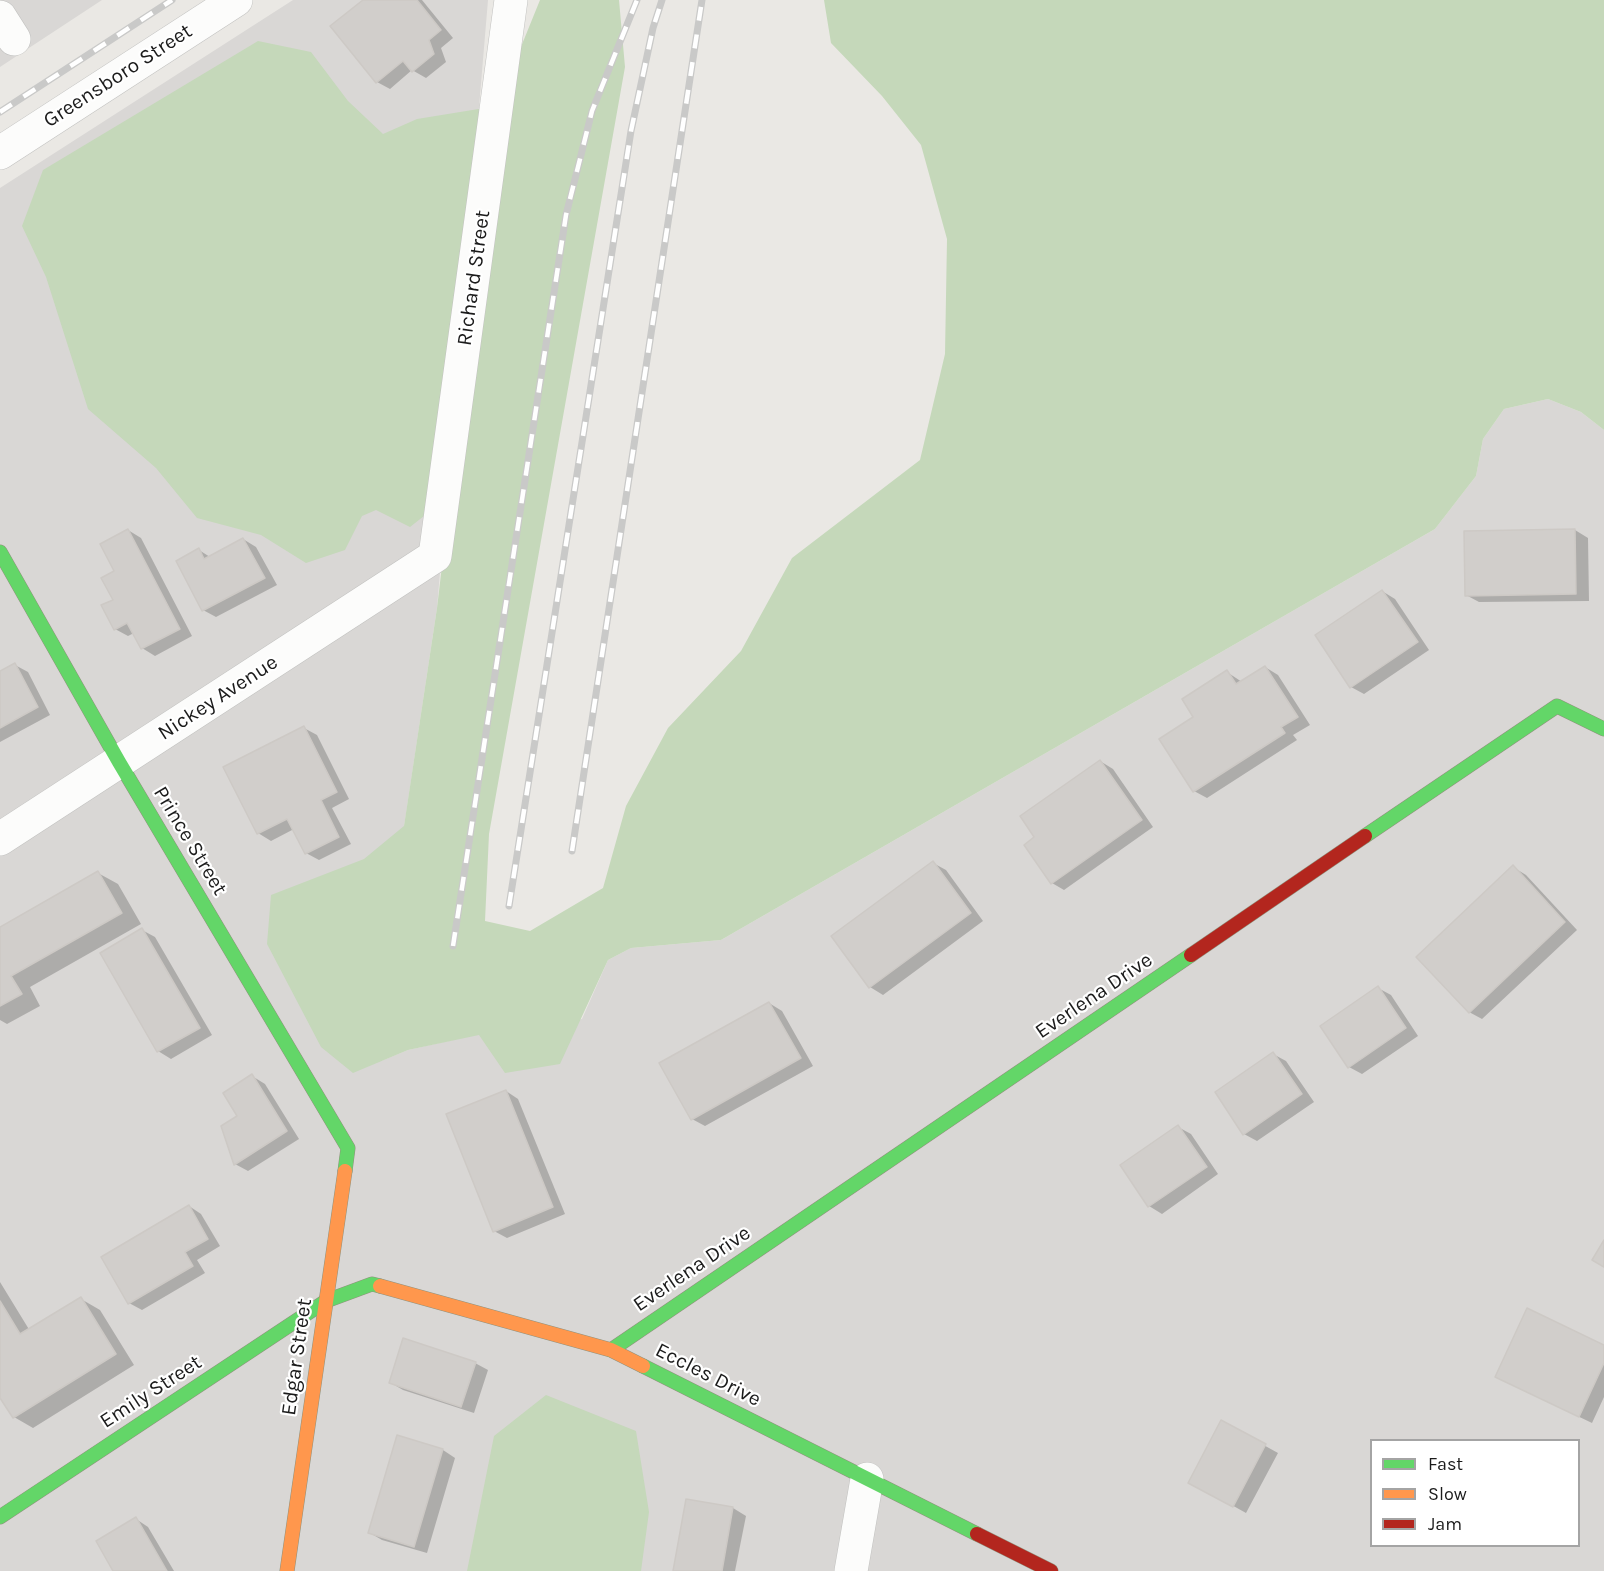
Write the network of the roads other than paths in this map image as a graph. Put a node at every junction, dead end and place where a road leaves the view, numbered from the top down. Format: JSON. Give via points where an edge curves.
{"nodes":[{"id":1,"x":236,"y":0,"type":"edge"},
{"id":2,"x":511,"y":0,"type":"edge"},
{"id":3,"x":0,"y":153,"type":"edge"},
{"id":4,"x":0,"y":552,"type":"edge"},
{"id":5,"x":435,"y":556,"type":"joint"},
{"id":6,"x":1604,"y":729,"type":"edge"},
{"id":7,"x":119,"y":762,"type":"junction"},
{"id":8,"x":0,"y":839,"type":"edge"},
{"id":9,"x":348,"y":1148,"type":"joint"},
{"id":10,"x":326,"y":1301,"type":"junction"},
{"id":11,"x":611,"y":1350,"type":"junction"},
{"id":12,"x":867,"y":1479,"type":"junction"},
{"id":13,"x":0,"y":1517,"type":"edge"},
{"id":14,"x":287,"y":1571,"type":"edge"},
{"id":15,"x":851,"y":1571,"type":"edge"},
{"id":16,"x":1051,"y":1571,"type":"edge"}],
"edges":[{"from":1,"to":3,"type":"street","name":"Greensboro Street"},
{"from":2,"to":5,"type":"street","name":"Richard Street"},
{"from":4,"to":7,"type":"street","name":"Prince Street"},
{"from":5,"to":7,"type":"street","name":"Nickey Avenue"},
{"from":6,"to":11,"type":"street","name":"Everlena Drive","via":[[1557,706]]},
{"from":7,"to":8,"type":"street","name":"Nickey Avenue"},
{"from":7,"to":9,"type":"street","name":"Prince Street"},
{"from":9,"to":10,"type":"street","name":"Edgar Street"},
{"from":10,"to":11,"type":"street","name":"Eccles Drive","via":[[372,1284]]},
{"from":10,"to":13,"type":"street","name":"Emily Street"},
{"from":10,"to":14,"type":"street","name":"Edgar Street"},
{"from":11,"to":12,"type":"street","name":"Eccles Drive"},
{"from":12,"to":15,"type":"street"},
{"from":12,"to":16,"type":"street","name":"Eccles Drive"}]}
